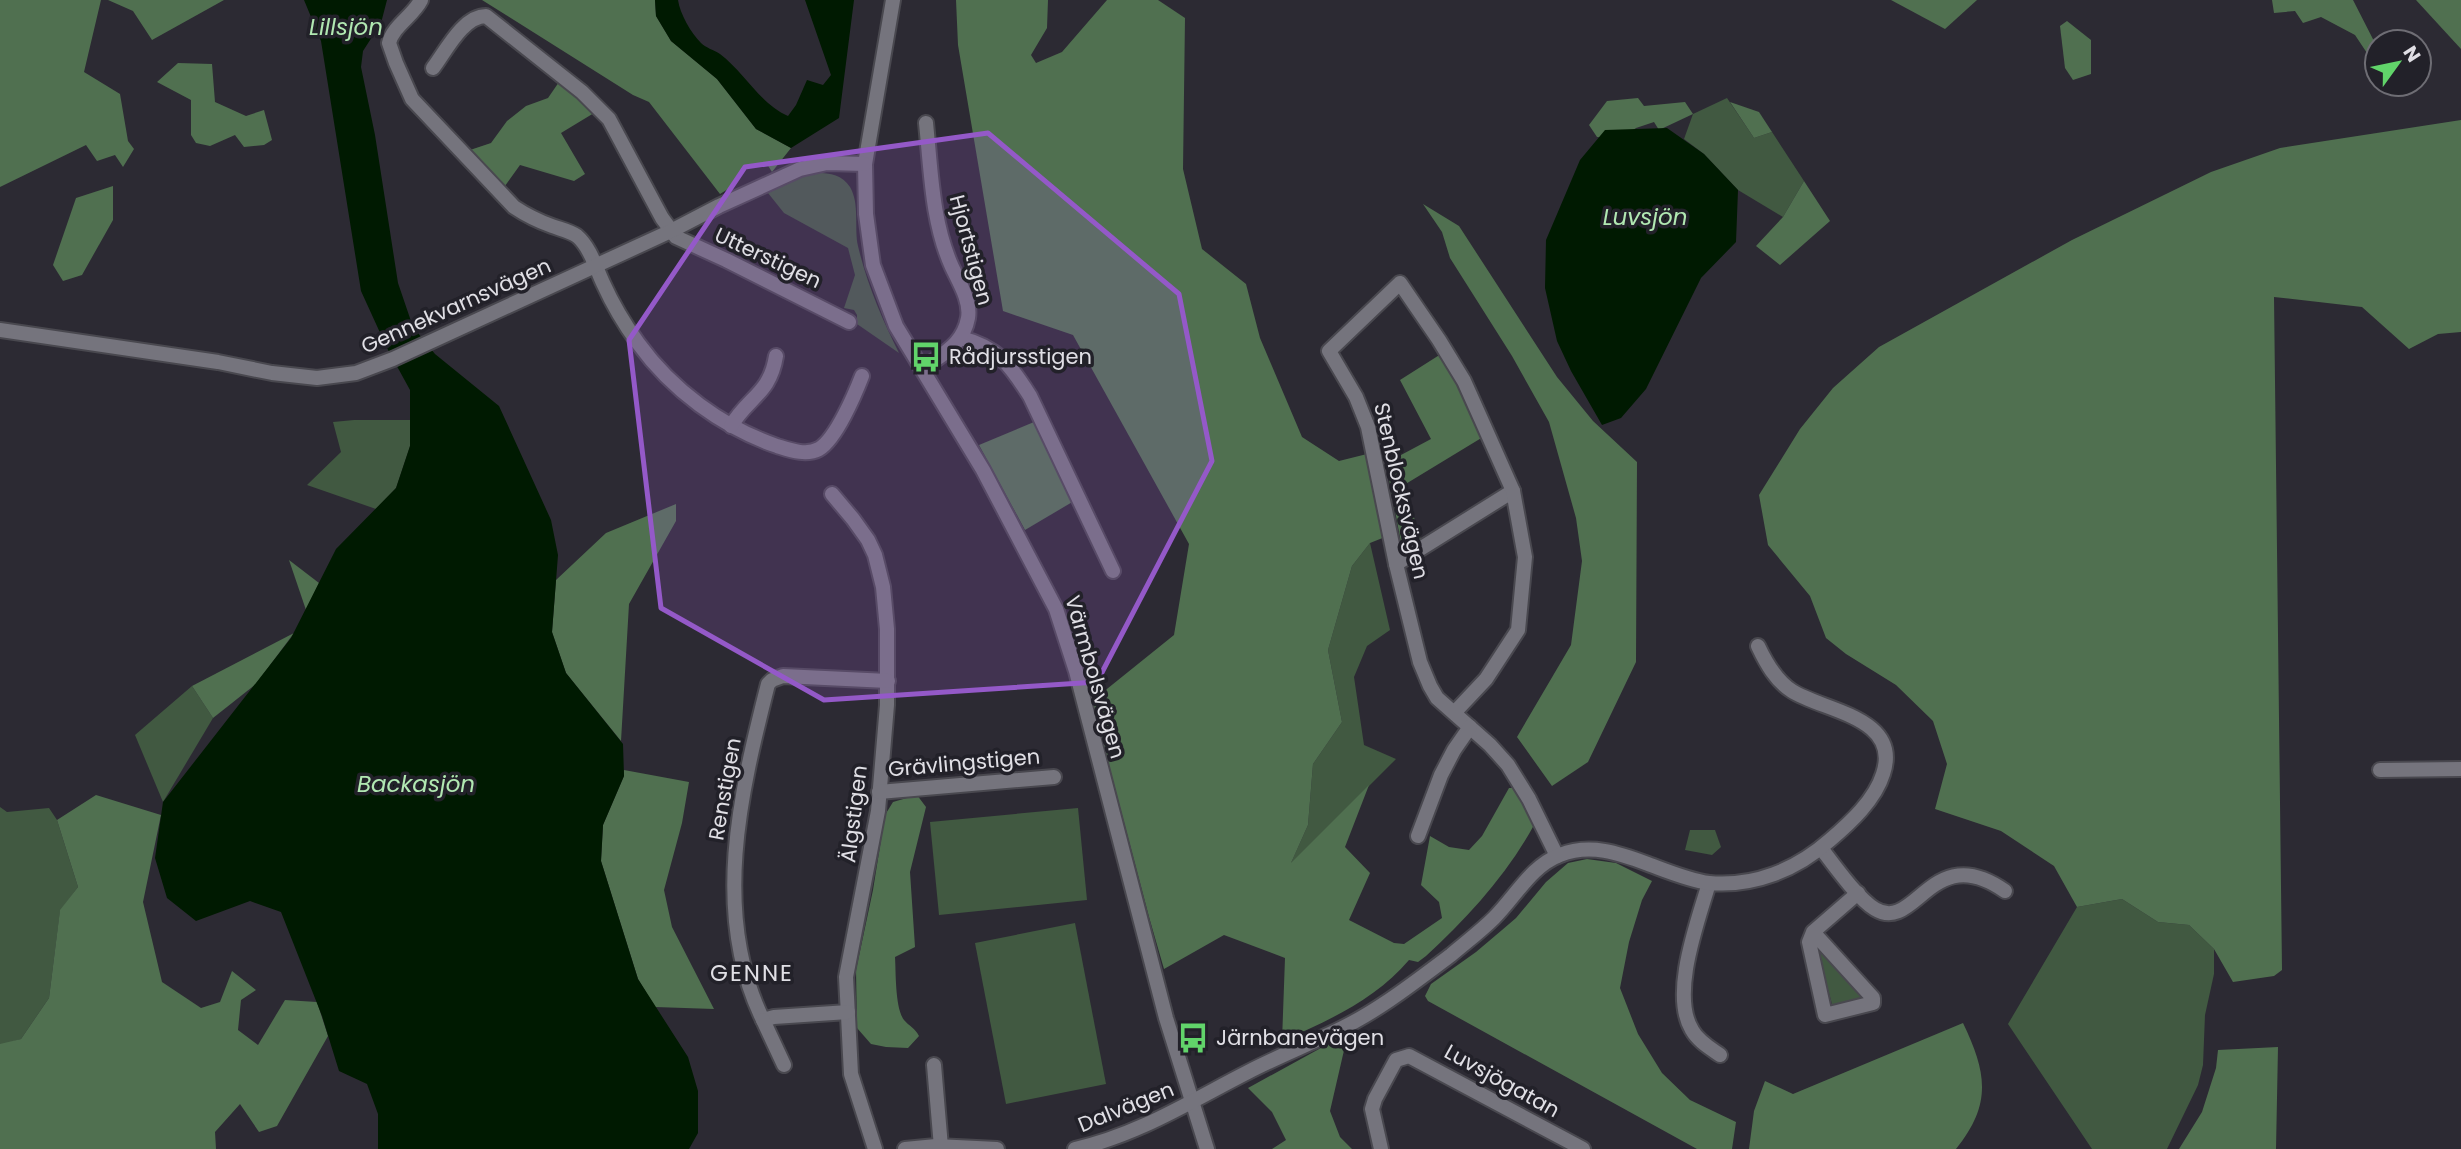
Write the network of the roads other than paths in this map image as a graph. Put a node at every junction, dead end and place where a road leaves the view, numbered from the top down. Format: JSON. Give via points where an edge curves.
{"nodes":[{"id":1,"x":421,"y":0,"type":"edge"},
{"id":2,"x":893,"y":0,"type":"edge"},
{"id":3,"x":433,"y":68,"type":"dead end"},
{"id":4,"x":926,"y":123,"type":"dead end"},
{"id":5,"x":865,"y":164,"type":"junction"},
{"id":6,"x":671,"y":231,"type":"junction"},
{"id":7,"x":595,"y":266,"type":"junction"},
{"id":8,"x":849,"y":322,"type":"dead end"},
{"id":9,"x":0,"y":330,"type":"edge"},
{"id":10,"x":961,"y":338,"type":"junction"},
{"id":11,"x":776,"y":356,"type":"dead end"},
{"id":12,"x":923,"y":369,"type":"junction"},
{"id":13,"x":862,"y":376,"type":"dead end"},
{"id":14,"x":731,"y":426,"type":"junction"},
{"id":15,"x":1513,"y":491,"type":"junction"},
{"id":16,"x":832,"y":494,"type":"dead end"},
{"id":17,"x":1396,"y":564,"type":"junction"},
{"id":18,"x":1113,"y":571,"type":"dead end"},
{"id":19,"x":1758,"y":646,"type":"dead end"},
{"id":20,"x":888,"y":681,"type":"junction"},
{"id":21,"x":1454,"y":713,"type":"junction"},
{"id":22,"x":1470,"y":727,"type":"junction"},
{"id":23,"x":2461,"y":769,"type":"edge"},
{"id":24,"x":2380,"y":771,"type":"dead end"},
{"id":25,"x":1054,"y":777,"type":"dead end"},
{"id":26,"x":879,"y":792,"type":"junction"},
{"id":27,"x":1418,"y":836,"type":"dead end"},
{"id":28,"x":1821,"y":848,"type":"junction"},
{"id":29,"x":1557,"y":856,"type":"junction"},
{"id":30,"x":1709,"y":883,"type":"junction"},
{"id":31,"x":2005,"y":891,"type":"dead end"},
{"id":32,"x":1858,"y":893,"type":"junction"},
{"id":33,"x":1813,"y":932,"type":"junction"},
{"id":34,"x":848,"y":1012,"type":"junction"},
{"id":35,"x":763,"y":1020,"type":"junction"},
{"id":36,"x":1720,"y":1055,"type":"dead end"},
{"id":37,"x":784,"y":1065,"type":"dead end"},
{"id":38,"x":934,"y":1065,"type":"dead end"},
{"id":39,"x":1192,"y":1102,"type":"junction"},
{"id":40,"x":941,"y":1147,"type":"junction"},
{"id":41,"x":875,"y":1149,"type":"edge"},
{"id":42,"x":905,"y":1149,"type":"edge"},
{"id":43,"x":997,"y":1149,"type":"edge"},
{"id":44,"x":1075,"y":1149,"type":"edge"},
{"id":45,"x":1207,"y":1149,"type":"edge"},
{"id":46,"x":1381,"y":1149,"type":"edge"},
{"id":47,"x":1583,"y":1149,"type":"edge"}],
"edges":[{"from":1,"to":7,"type":"street","via":[[389,43],[412,99],[514,207],[577,237]]},
{"from":2,"to":5,"type":"street","name":"Värmbolsvägen"},
{"from":3,"to":6,"type":"street","via":[[467,23],[486,16],[604,112]]},
{"from":4,"to":10,"type":"street","name":"Hjortstigen","via":[[944,244],[968,307]]},
{"from":5,"to":6,"type":"street","name":"Gennekvarnsvägen","via":[[827,163],[800,169]]},
{"from":5,"to":12,"type":"street","name":"Värmbolsvägen","via":[[873,265],[896,326]]},
{"from":6,"to":7,"type":"street","name":"Gennekvarnsvägen"},
{"from":6,"to":8,"type":"street","name":"Utterstigen","via":[[680,241]]},
{"from":7,"to":9,"type":"street","name":"Gennekvarnsvägen","via":[[393,359],[356,373],[317,378]]},
{"from":7,"to":14,"type":"street","via":[[638,343],[692,400]]},
{"from":10,"to":12,"type":"street"},
{"from":10,"to":18,"type":"street","via":[[986,345],[1008,364],[1030,396]]},
{"from":11,"to":14,"type":"street","via":[[769,382]]},
{"from":12,"to":39,"type":"street","name":"Värmbolsvägen","via":[[983,470],[1056,609]]},
{"from":13,"to":14,"type":"street","via":[[835,430],[812,451],[790,450]]},
{"from":15,"to":17,"type":"street"},
{"from":15,"to":17,"type":"street","name":"Stenblocksvägen","via":[[1464,382],[1401,283],[1329,351],[1368,427]]},
{"from":15,"to":21,"type":"street","name":"Stenblocksvägen","via":[[1525,557],[1518,630],[1486,678]]},
{"from":16,"to":20,"type":"street","name":"Älgstigen","via":[[869,540],[880,570]]},
{"from":17,"to":21,"type":"street","name":"Stenblocksvägen","via":[[1426,677],[1437,698]]},
{"from":19,"to":28,"type":"street","via":[[1773,673],[1793,692],[1846,712],[1875,732],[1884,745],[1886,758],[1876,788]]},
{"from":20,"to":26,"type":"street","name":"Älgstigen"},
{"from":20,"to":35,"type":"street","name":"Renstigen","via":[[783,677],[768,684],[743,790],[733,879],[747,983]]},
{"from":21,"to":22,"type":"street","name":"Stenblocksvägen"},
{"from":22,"to":27,"type":"street","via":[[1454,750]]},
{"from":22,"to":29,"type":"street","name":"Stenblocksvägen","via":[[1508,765]]},
{"from":23,"to":24,"type":"street"},
{"from":25,"to":26,"type":"street","name":"Grävlingstigen"},
{"from":26,"to":34,"type":"street","name":"Älgstigen","via":[[874,839],[848,962]]},
{"from":28,"to":30,"type":"street","via":[[1771,876]]},
{"from":28,"to":32,"type":"street"},
{"from":29,"to":30,"type":"street","via":[[1598,849]]},
{"from":29,"to":39,"type":"street","via":[[1533,874],[1476,934],[1387,1000]]},
{"from":30,"to":36,"type":"street","via":[[1683,1003],[1696,1036]]},
{"from":31,"to":32,"type":"street","via":[[1992,882],[1954,875],[1893,913],[1874,909]]},
{"from":32,"to":33,"type":"street"},
{"from":33,"to":33,"type":"street","via":[[1809,942],[1825,1015],[1873,1003]]},
{"from":34,"to":35,"type":"street"},
{"from":34,"to":41,"type":"street","name":"Älgstigen","via":[[851,1074]]},
{"from":35,"to":37,"type":"street","name":"Renstigen"},
{"from":38,"to":40,"type":"street"},
{"from":39,"to":44,"type":"street","name":"Dalvägen","via":[[1170,1115]]},
{"from":39,"to":45,"type":"street","name":"Värmbolsvägen"},
{"from":40,"to":42,"type":"street"},
{"from":40,"to":43,"type":"street"},
{"from":46,"to":47,"type":"street","name":"Luvsjögatan","via":[[1372,1109],[1391,1068],[1409,1056]]}]}
